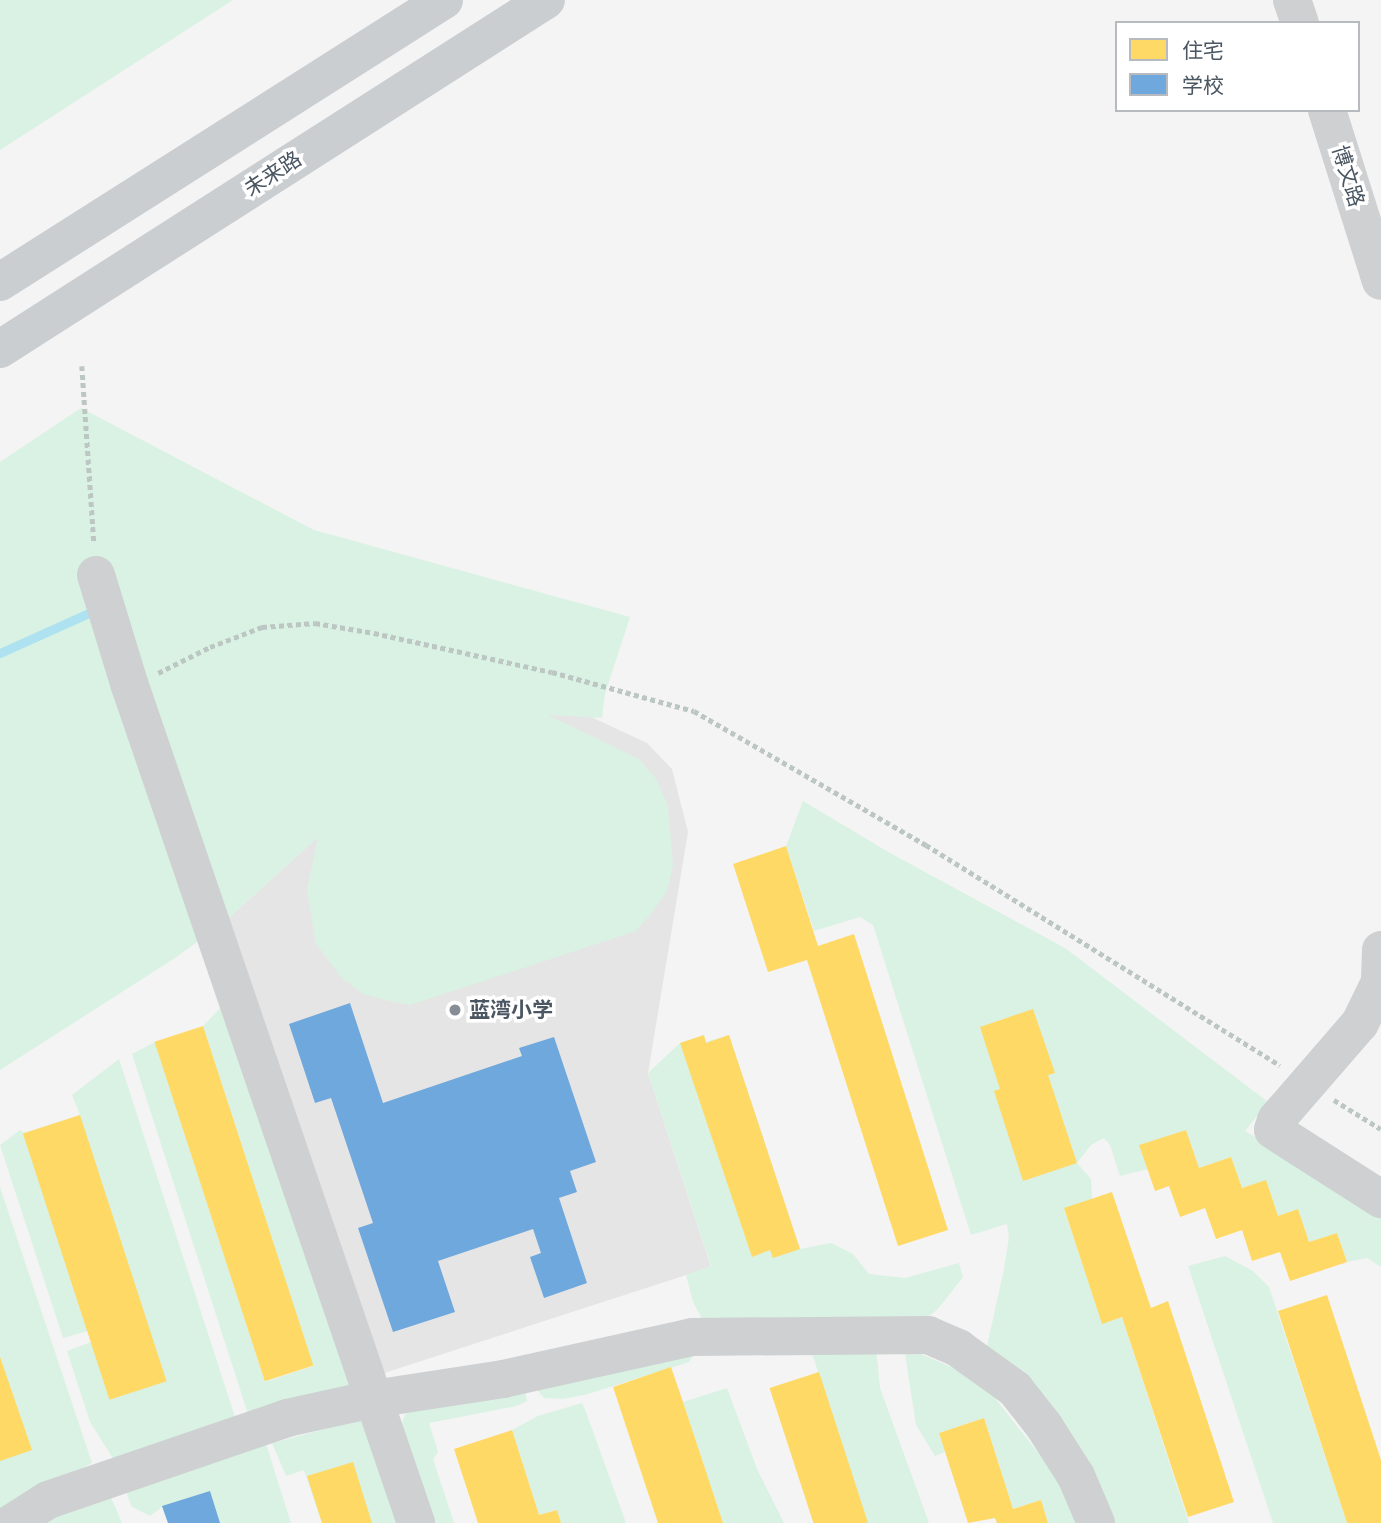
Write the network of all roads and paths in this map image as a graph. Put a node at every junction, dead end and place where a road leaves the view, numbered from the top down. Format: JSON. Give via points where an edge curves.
{"nodes":[{"id":1,"x":444,"y":0,"type":"edge"},
{"id":2,"x":546,"y":0,"type":"edge"},
{"id":3,"x":1292,"y":0,"type":"edge"},
{"id":4,"x":1299,"y":21,"type":"edge"},
{"id":5,"x":1328,"y":112,"type":"edge"},
{"id":6,"x":1381,"y":281,"type":"edge"},
{"id":7,"x":0,"y":282,"type":"edge"},
{"id":8,"x":0,"y":349,"type":"edge"},
{"id":9,"x":82,"y":366,"type":"dead end"},
{"id":10,"x":96,"y":575,"type":"joint"},
{"id":11,"x":126,"y":673,"type":"junction"},
{"id":12,"x":1381,"y":950,"type":"edge"},
{"id":13,"x":1308,"y":1083,"type":"junction"},
{"id":14,"x":1381,"y":1129,"type":"edge"},
{"id":15,"x":1381,"y":1199,"type":"edge"},
{"id":16,"x":373,"y":1399,"type":"junction"},
{"id":17,"x":12,"y":1523,"type":"edge"},
{"id":18,"x":416,"y":1523,"type":"edge"},
{"id":19,"x":1096,"y":1523,"type":"edge"}],
"edges":[{"from":1,"to":7,"type":"main road"},
{"from":2,"to":8,"type":"main road","name":"未来路"},
{"from":3,"to":4,"type":"street"},
{"from":5,"to":6,"type":"street","name":"博文路"},
{"from":9,"to":10,"type":"path"},
{"from":10,"to":11,"type":"street"},
{"from":11,"to":13,"type":"path","via":[[262,627],[315,623],[552,672],[694,711],[926,845]]},
{"from":11,"to":16,"type":"street"},
{"from":12,"to":13,"type":"street","via":[[1375,997],[1360,1023]]},
{"from":13,"to":14,"type":"path"},
{"from":13,"to":15,"type":"street","via":[[1276,1120],[1273,1130]]},
{"from":16,"to":17,"type":"street","via":[[287,1418],[48,1500]]},
{"from":16,"to":18,"type":"street"},
{"from":16,"to":19,"type":"street","via":[[503,1379],[692,1337],[928,1335],[958,1348],[1015,1389],[1076,1476]]}]}
